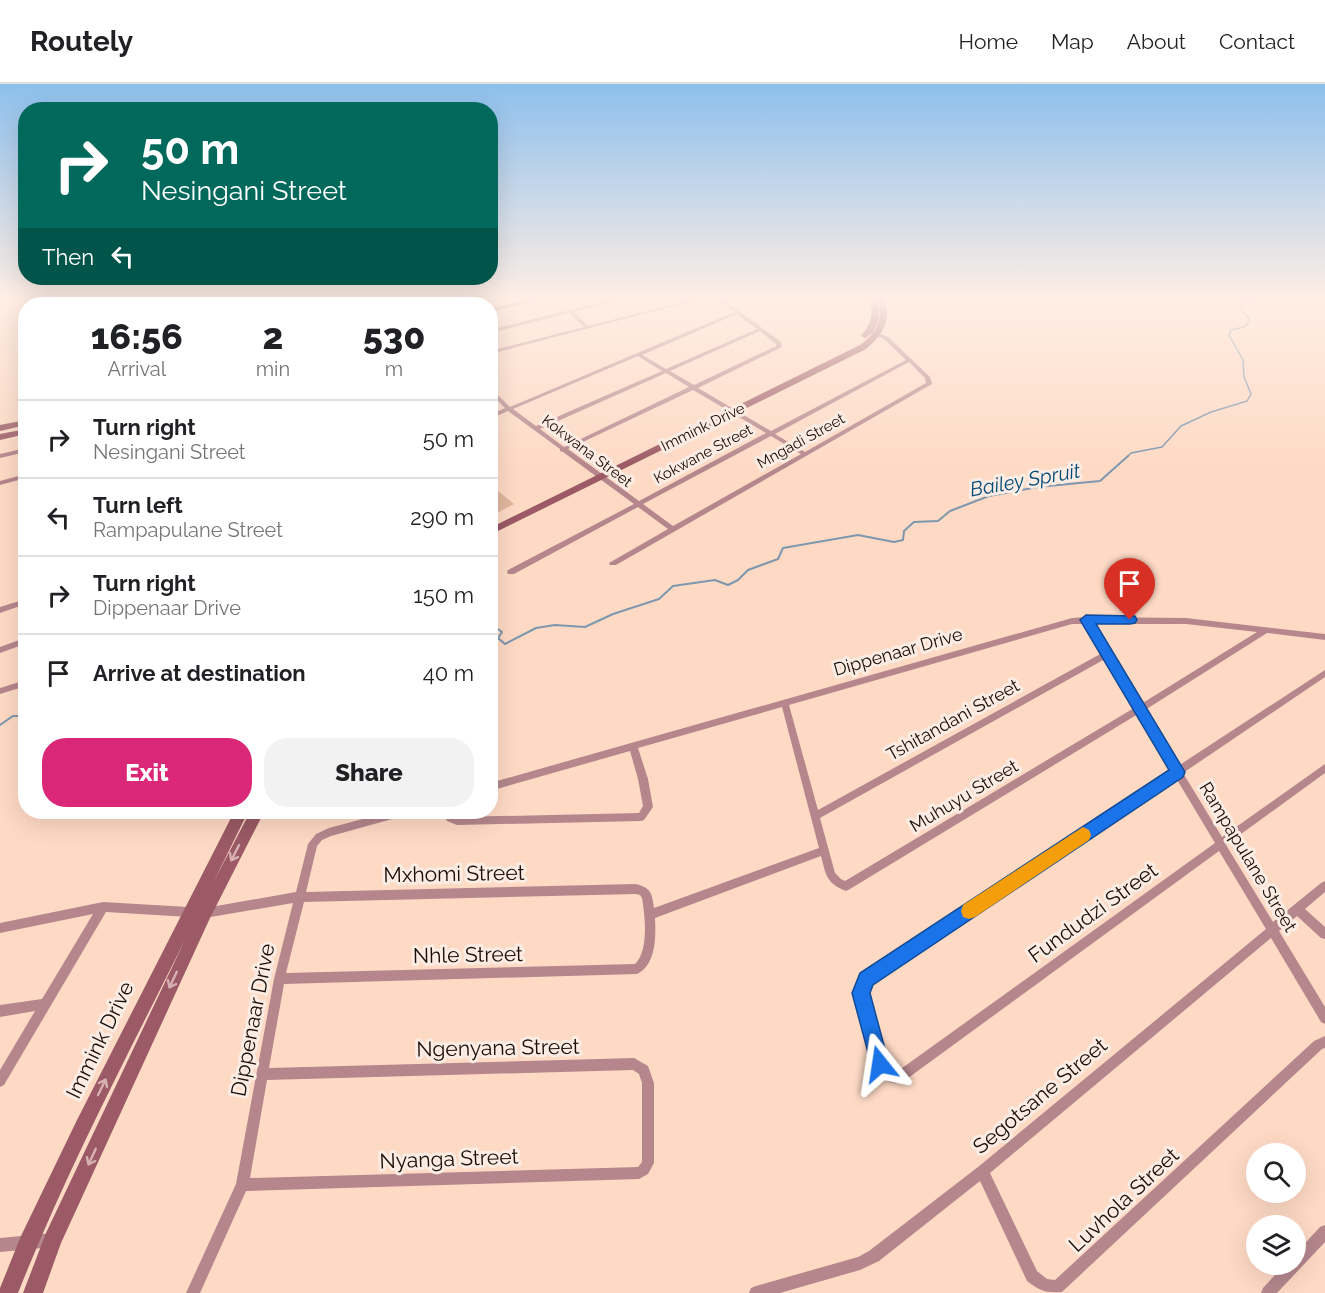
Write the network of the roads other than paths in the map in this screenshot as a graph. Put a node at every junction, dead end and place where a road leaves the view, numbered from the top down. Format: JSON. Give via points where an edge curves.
{"nodes":[{"id":1,"x":643,"y":353,"type":"edge"},
{"id":2,"x":705,"y":353,"type":"edge"},
{"id":3,"x":766,"y":353,"type":"edge"},
{"id":4,"x":850,"y":353,"type":"edge"},
{"id":5,"x":902,"y":353,"type":"edge"},
{"id":6,"x":639,"y":355,"type":"junction"},
{"id":7,"x":909,"y":360,"type":"junction"},
{"id":8,"x":665,"y":371,"type":"junction"},
{"id":9,"x":694,"y":387,"type":"junction"},
{"id":10,"x":498,"y":398,"type":"edge"},
{"id":11,"x":508,"y":409,"type":"junction"},
{"id":12,"x":731,"y":409,"type":"junction"},
{"id":13,"x":498,"y":413,"type":"edge"},
{"id":14,"x":18,"y":424,"type":"edge"},
{"id":15,"x":0,"y":428,"type":"edge"},
{"id":16,"x":535,"y":429,"type":"junction"},
{"id":17,"x":18,"y":433,"type":"edge"},
{"id":18,"x":771,"y":433,"type":"junction"},
{"id":19,"x":0,"y":437,"type":"edge"},
{"id":20,"x":562,"y":450,"type":"junction"},
{"id":21,"x":18,"y":452,"type":"edge"},
{"id":22,"x":805,"y":454,"type":"junction"},
{"id":23,"x":0,"y":456,"type":"edge"},
{"id":24,"x":597,"y":476,"type":"junction"},
{"id":25,"x":18,"y":478,"type":"edge"},
{"id":26,"x":0,"y":483,"type":"edge"},
{"id":27,"x":637,"y":505,"type":"junction"},
{"id":28,"x":498,"y":520,"type":"edge"},
{"id":29,"x":498,"y":528,"type":"edge"},
{"id":30,"x":672,"y":529,"type":"junction"},
{"id":31,"x":613,"y":562,"type":"dead end"},
{"id":32,"x":511,"y":572,"type":"dead end"},
{"id":33,"x":18,"y":605,"type":"edge"},
{"id":34,"x":0,"y":610,"type":"edge"},
{"id":35,"x":1086,"y":620,"type":"junction"},
{"id":36,"x":1266,"y":630,"type":"junction"},
{"id":37,"x":1325,"y":637,"type":"edge"},
{"id":38,"x":18,"y":644,"type":"edge"},
{"id":39,"x":0,"y":650,"type":"edge"},
{"id":40,"x":1107,"y":654,"type":"junction"},
{"id":41,"x":1325,"y":673,"type":"edge"},
{"id":42,"x":18,"y":685,"type":"edge"},
{"id":43,"x":0,"y":691,"type":"edge"},
{"id":44,"x":785,"y":704,"type":"junction"},
{"id":45,"x":1140,"y":709,"type":"junction"},
{"id":46,"x":633,"y":746,"type":"junction"},
{"id":47,"x":1325,"y":768,"type":"edge"},
{"id":48,"x":1178,"y":772,"type":"junction"},
{"id":49,"x":498,"y":785,"type":"edge"},
{"id":50,"x":815,"y":816,"type":"junction"},
{"id":51,"x":238,"y":819,"type":"edge"},
{"id":52,"x":253,"y":819,"type":"edge"},
{"id":53,"x":376,"y":819,"type":"edge"},
{"id":54,"x":452,"y":819,"type":"edge"},
{"id":55,"x":1221,"y":844,"type":"junction"},
{"id":56,"x":825,"y":850,"type":"junction"},
{"id":57,"x":1325,"y":886,"type":"edge"},
{"id":58,"x":298,"y":897,"type":"junction"},
{"id":59,"x":103,"y":908,"type":"junction"},
{"id":60,"x":1297,"y":909,"type":"junction"},
{"id":61,"x":197,"y":913,"type":"junction"},
{"id":62,"x":649,"y":915,"type":"junction"},
{"id":63,"x":0,"y":928,"type":"edge"},
{"id":64,"x":1273,"y":931,"type":"junction"},
{"id":65,"x":1325,"y":934,"type":"edge"},
{"id":66,"x":648,"y":952,"type":"joint"},
{"id":67,"x":279,"y":979,"type":"junction"},
{"id":68,"x":46,"y":1004,"type":"junction"},
{"id":69,"x":0,"y":1011,"type":"edge"},
{"id":70,"x":1325,"y":1018,"type":"edge"},
{"id":71,"x":1325,"y":1042,"type":"edge"},
{"id":72,"x":262,"y":1074,"type":"junction"},
{"id":73,"x":0,"y":1081,"type":"edge"},
{"id":74,"x":648,"y":1159,"type":"joint"},
{"id":75,"x":982,"y":1171,"type":"junction"},
{"id":76,"x":242,"y":1185,"type":"junction"},
{"id":77,"x":1325,"y":1232,"type":"edge"},
{"id":78,"x":53,"y":1240,"type":"junction"},
{"id":79,"x":28,"y":1243,"type":"junction"},
{"id":80,"x":0,"y":1245,"type":"edge"},
{"id":81,"x":1306,"y":1252,"type":"edge"},
{"id":82,"x":1285,"y":1275,"type":"edge"},
{"id":83,"x":8,"y":1293,"type":"edge"},
{"id":84,"x":33,"y":1293,"type":"edge"},
{"id":85,"x":193,"y":1293,"type":"edge"},
{"id":86,"x":756,"y":1293,"type":"edge"},
{"id":87,"x":1268,"y":1293,"type":"edge"}],
"edges":[{"from":1,"to":6,"type":"street"},
{"from":2,"to":8,"type":"street"},
{"from":3,"to":9,"type":"street"},
{"from":4,"to":12,"type":"main road","name":"Immink Drive"},
{"from":5,"to":7,"type":"street","name":"Mngadi Street"},
{"from":6,"to":8,"type":"street"},
{"from":6,"to":11,"type":"street"},
{"from":7,"to":18,"type":"street","name":"Kokwane Street"},
{"from":7,"to":22,"type":"street","name":"Mngadi Street","via":[[928,378],[929,384]]},
{"from":8,"to":9,"type":"street"},
{"from":8,"to":16,"type":"street"},
{"from":9,"to":12,"type":"street"},
{"from":9,"to":20,"type":"street"},
{"from":10,"to":11,"type":"street","name":"Kokwana Street"},
{"from":11,"to":13,"type":"street"},
{"from":11,"to":16,"type":"street","name":"Kokwana Street"},
{"from":12,"to":18,"type":"street"},
{"from":12,"to":24,"type":"main road","name":"Immink Drive"},
{"from":14,"to":15,"type":"main road"},
{"from":16,"to":20,"type":"street","name":"Kokwana Street"},
{"from":17,"to":19,"type":"main road"},
{"from":18,"to":22,"type":"street"},
{"from":18,"to":27,"type":"street","name":"Kokwane Street"},
{"from":20,"to":24,"type":"street","name":"Kokwana Street"},
{"from":21,"to":23,"type":"street"},
{"from":22,"to":30,"type":"street","name":"Mngadi Street"},
{"from":24,"to":27,"type":"street","name":"Kokwana Street"},
{"from":24,"to":28,"type":"main road","name":"Immink Drive"},
{"from":24,"to":29,"type":"main road","name":"Immink Drive"},
{"from":25,"to":26,"type":"street"},
{"from":27,"to":30,"type":"street","name":"Kokwana Street"},
{"from":27,"to":32,"type":"street","name":"Kokwane Street"},
{"from":30,"to":31,"type":"street","name":"Mngadi Street"},
{"from":33,"to":34,"type":"street"},
{"from":35,"to":36,"type":"street","name":"Dippenaar Drive","via":[[1186,621]]},
{"from":35,"to":40,"type":"street","name":"Rampapulane Street"},
{"from":35,"to":44,"type":"street","name":"Dippenaar Drive"},
{"from":36,"to":37,"type":"street","name":"Dippenaar Drive"},
{"from":36,"to":45,"type":"street","name":"Muhuyu Street"},
{"from":38,"to":39,"type":"street"},
{"from":40,"to":45,"type":"street","name":"Rampapulane Street"},
{"from":40,"to":50,"type":"street","name":"Tshitandani Street"},
{"from":41,"to":48,"type":"street"},
{"from":42,"to":43,"type":"street"},
{"from":44,"to":46,"type":"street","name":"Dippenaar Drive"},
{"from":44,"to":50,"type":"street","name":"Muhuyu Street"},
{"from":45,"to":48,"type":"street","name":"Rampapulane Street"},
{"from":45,"to":56,"type":"street","name":"Muhuyu Street","via":[[851,885],[843,886],[832,878]]},
{"from":46,"to":49,"type":"street","name":"Dippenaar Drive"},
{"from":46,"to":54,"type":"street","via":[[648,807],[640,817]]},
{"from":47,"to":55,"type":"street","name":"Fundudzi Street"},
{"from":48,"to":55,"type":"street","name":"Rampapulane Street"},
{"from":48,"to":55,"type":"street","name":"Fundudzi Street","via":[[867,979],[861,993],[883,1070],[890,1077],[900,1077]]},
{"from":50,"to":56,"type":"street","name":"Muhuyu Street"},
{"from":51,"to":61,"type":"main road","name":"Immink Drive"},
{"from":52,"to":61,"type":"main road","name":"Immink Drive","one_way":true},
{"from":53,"to":58,"type":"street","name":"Dippenaar Drive","via":[[317,838]]},
{"from":55,"to":64,"type":"street","name":"Rampapulane Street"},
{"from":56,"to":62,"type":"street"},
{"from":57,"to":60,"type":"street","name":"Segotsane Street"},
{"from":58,"to":61,"type":"street","name":"Mxhomi Street"},
{"from":58,"to":62,"type":"street","name":"Mxhomi Street","via":[[636,889],[647,896]]},
{"from":58,"to":67,"type":"street","name":"Dippenaar Drive"},
{"from":59,"to":61,"type":"street","name":"Mxhomi Street"},
{"from":59,"to":63,"type":"street","name":"Mxhomi Street"},
{"from":59,"to":68,"type":"street"},
{"from":60,"to":64,"type":"street","name":"Segotsane Street"},
{"from":60,"to":65,"type":"street"},
{"from":61,"to":78,"type":"main road","name":"Immink Drive","one_way":true},
{"from":79,"to":61,"type":"main road","name":"Immink Drive","one_way":true},
{"from":62,"to":66,"type":"street","name":"Mxhomi Street"},
{"from":64,"to":70,"type":"street","name":"Rampapulane Street"},
{"from":64,"to":75,"type":"street","name":"Segotsane Street"},
{"from":66,"to":67,"type":"street","name":"Nhle Street","via":[[644,965],[632,970]]},
{"from":67,"to":72,"type":"street","name":"Dippenaar Drive"},
{"from":68,"to":69,"type":"street"},
{"from":68,"to":73,"type":"street"},
{"from":71,"to":75,"type":"street","name":"Luvhola Street","via":[[1057,1287],[1044,1286],[1032,1276]]},
{"from":72,"to":74,"type":"street","name":"Ngenyana Street","via":[[634,1064],[644,1070],[648,1083]]},
{"from":72,"to":76,"type":"street","name":"Dippenaar Drive"},
{"from":74,"to":76,"type":"street","name":"Nyanga Street","via":[[639,1173]]},
{"from":75,"to":86,"type":"street","name":"Segotsane Street","via":[[870,1258]]},
{"from":76,"to":85,"type":"street","name":"Dippenaar Drive"},
{"from":77,"to":81,"type":"street"},
{"from":78,"to":79,"type":"street"},
{"from":78,"to":84,"type":"main road","name":"Immink Drive"},
{"from":79,"to":80,"type":"street"},
{"from":79,"to":83,"type":"main road","name":"Immink Drive"},
{"from":82,"to":87,"type":"street"}]}
